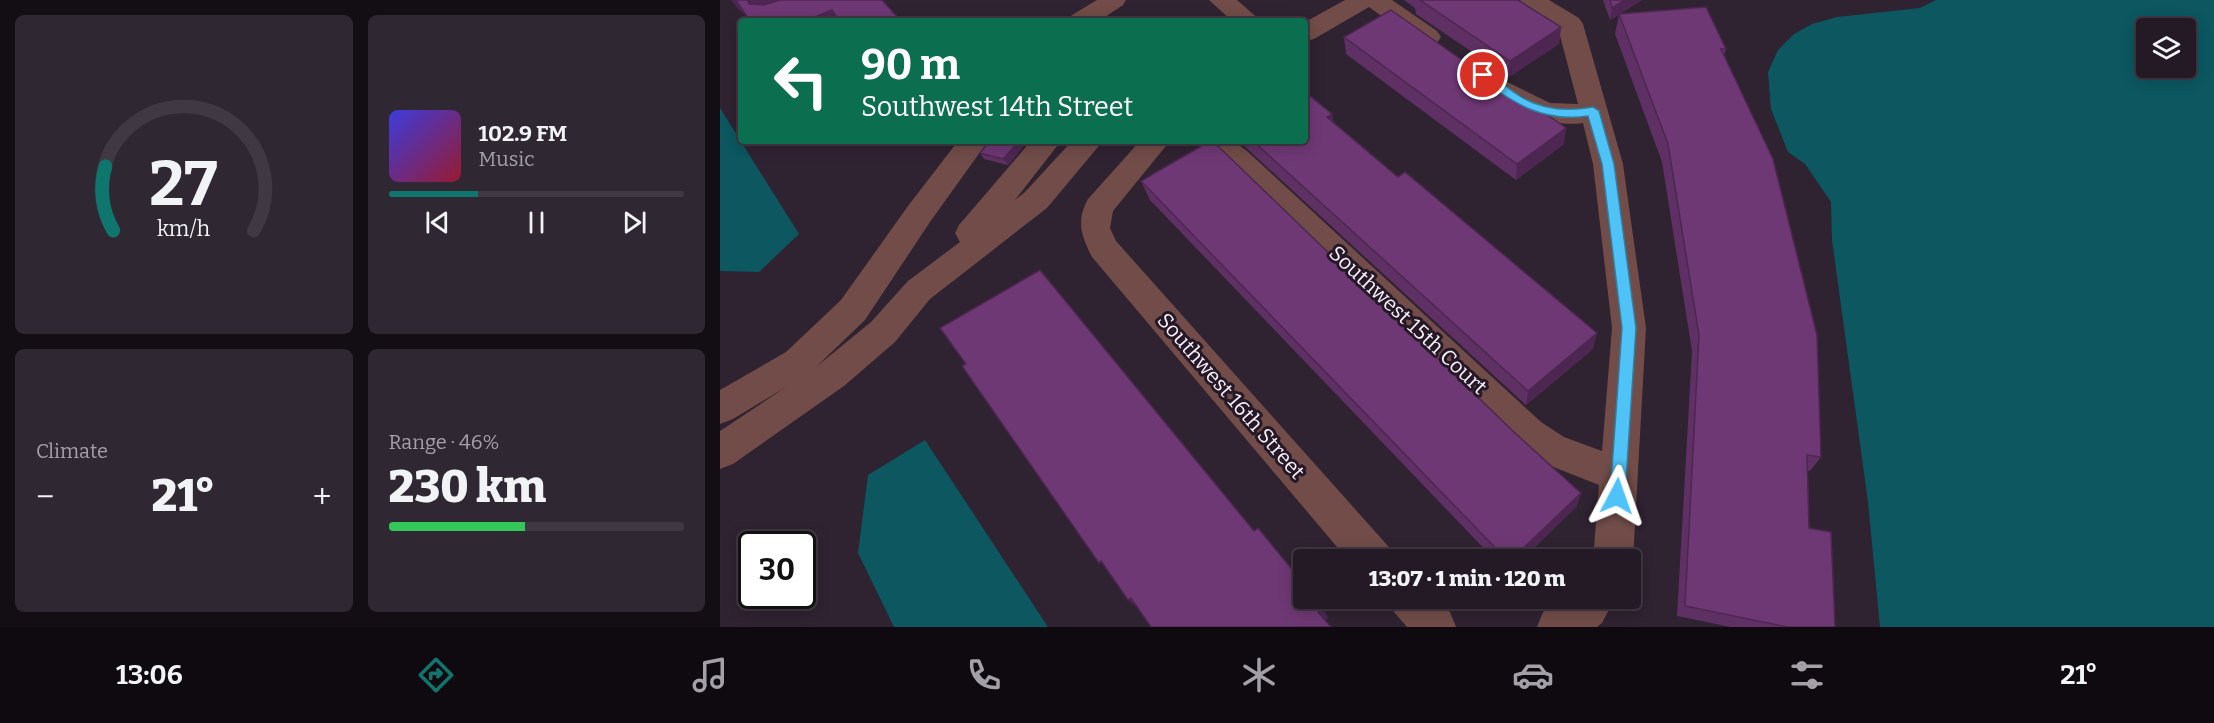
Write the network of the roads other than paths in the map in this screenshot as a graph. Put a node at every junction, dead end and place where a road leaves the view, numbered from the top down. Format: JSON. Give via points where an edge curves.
{"nodes":[{"id":1,"x":1114,"y":0,"type":"edge"},
{"id":2,"x":1126,"y":0,"type":"edge"},
{"id":3,"x":1221,"y":0,"type":"edge"},
{"id":4,"x":1363,"y":0,"type":"edge"},
{"id":5,"x":1376,"y":0,"type":"edge"},
{"id":6,"x":1532,"y":0,"type":"edge"},
{"id":7,"x":1086,"y":18,"type":"edge"},
{"id":8,"x":1110,"y":18,"type":"edge"},
{"id":9,"x":1244,"y":18,"type":"edge"},
{"id":10,"x":1308,"y":31,"type":"edge"},
{"id":11,"x":1451,"y":53,"type":"edge"},
{"id":12,"x":1480,"y":73,"type":"edge"},
{"id":13,"x":1593,"y":111,"type":"junction"},
{"id":14,"x":972,"y":144,"type":"edge"},
{"id":15,"x":1044,"y":144,"type":"edge"},
{"id":16,"x":1086,"y":144,"type":"edge"},
{"id":17,"x":1153,"y":144,"type":"edge"},
{"id":18,"x":1217,"y":144,"type":"edge"},
{"id":19,"x":919,"y":290,"type":"junction"},
{"id":20,"x":720,"y":408,"type":"edge"},
{"id":21,"x":720,"y":452,"type":"edge"},
{"id":22,"x":1619,"y":475,"type":"junction"},
{"id":23,"x":1364,"y":549,"type":"edge"},
{"id":24,"x":1614,"y":549,"type":"edge"},
{"id":25,"x":1418,"y":609,"type":"edge"},
{"id":26,"x":1588,"y":609,"type":"edge"},
{"id":27,"x":1435,"y":627,"type":"edge"},
{"id":28,"x":1558,"y":627,"type":"edge"}],
"edges":[{"from":1,"to":7,"type":"street"},
{"from":2,"to":8,"type":"street"},
{"from":3,"to":9,"type":"street"},
{"from":4,"to":10,"type":"street"},
{"from":5,"to":11,"type":"street"},
{"from":6,"to":13,"type":"street","via":[[1570,24]]},
{"from":12,"to":13,"type":"street","via":[[1518,101],[1545,111],[1569,115]]},
{"from":13,"to":22,"type":"street","via":[[1608,164],[1629,328]]},
{"from":14,"to":20,"type":"street","via":[[846,316],[798,362]]},
{"from":15,"to":19,"type":"street"},
{"from":16,"to":19,"type":"street","via":[[1036,200]]},
{"from":17,"to":23,"type":"street","name":"Southwest 16th Street","via":[[1100,207],[1095,228],[1103,248]]},
{"from":18,"to":22,"type":"street","name":"Southwest 15th Court","via":[[1237,158],[1528,434],[1551,449]]},
{"from":19,"to":21,"type":"street","via":[[883,332],[832,375]]},
{"from":22,"to":24,"type":"street"},
{"from":25,"to":27,"type":"street"},
{"from":26,"to":28,"type":"street"}]}
